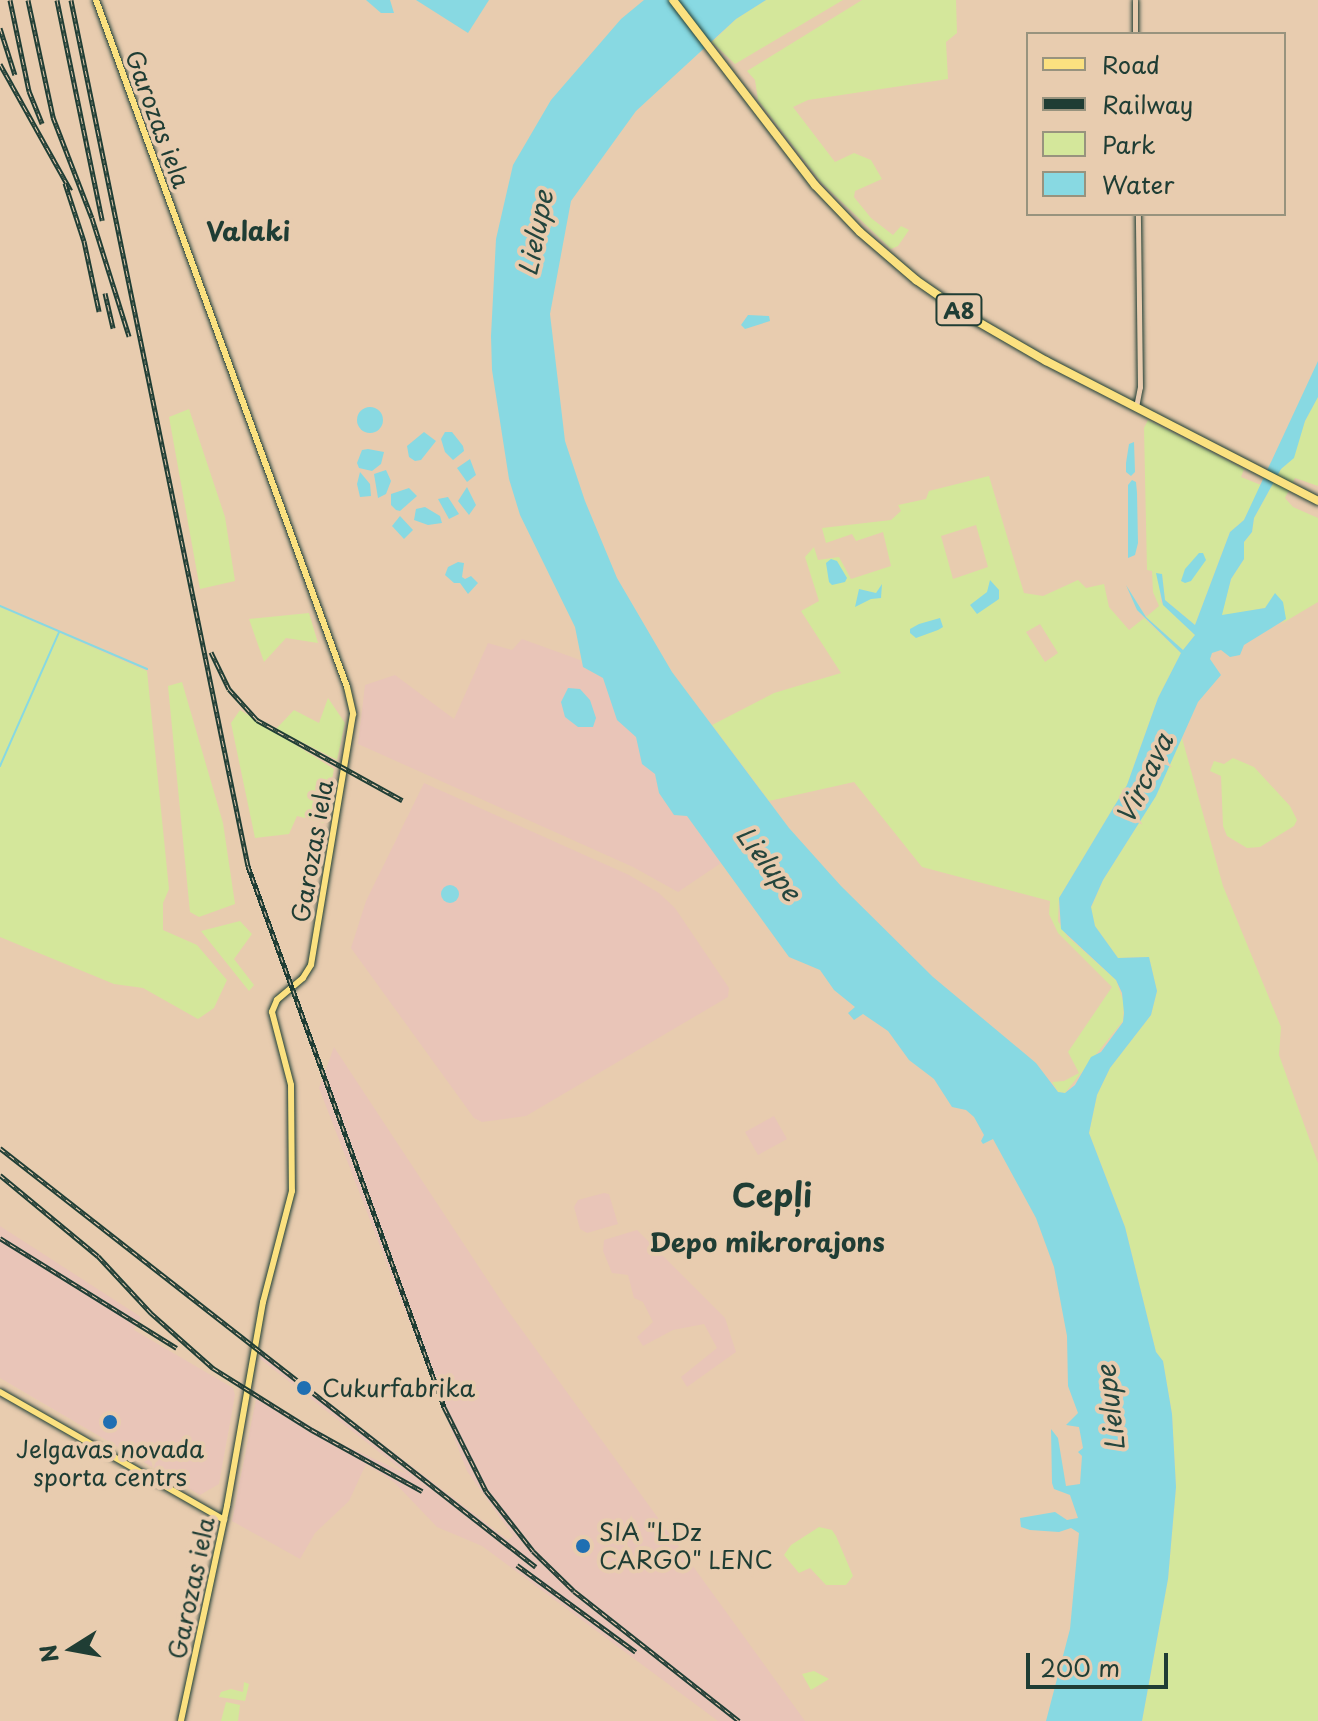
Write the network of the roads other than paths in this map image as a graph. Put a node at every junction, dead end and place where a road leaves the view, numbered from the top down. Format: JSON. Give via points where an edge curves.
{"nodes":[{"id":1,"x":673,"y":0,"type":"edge"},
{"id":2,"x":1135,"y":0,"type":"edge"},
{"id":3,"x":96,"y":1,"type":"edge"},
{"id":4,"x":1135,"y":32,"type":"edge"},
{"id":5,"x":1138,"y":216,"type":"edge"},
{"id":6,"x":1136,"y":408,"type":"junction"},
{"id":7,"x":1318,"y":501,"type":"edge"},
{"id":8,"x":0,"y":1392,"type":"edge"},
{"id":9,"x":224,"y":1520,"type":"junction"},
{"id":10,"x":181,"y":1721,"type":"edge"}],
"edges":[{"from":1,"to":6,"type":"highway","number":"A8","via":[[815,185],[904,270],[993,331]]},
{"from":2,"to":4,"type":"street"},
{"from":3,"to":9,"type":"main road","name":"Garozas iela","via":[[353,714],[311,965],[272,1012],[291,1085],[292,1191],[263,1302]]},
{"from":5,"to":6,"type":"street"},
{"from":6,"to":7,"type":"highway","number":"A8"},
{"from":8,"to":9,"type":"main road"},
{"from":9,"to":10,"type":"main road","name":"Garozas iela"}]}
